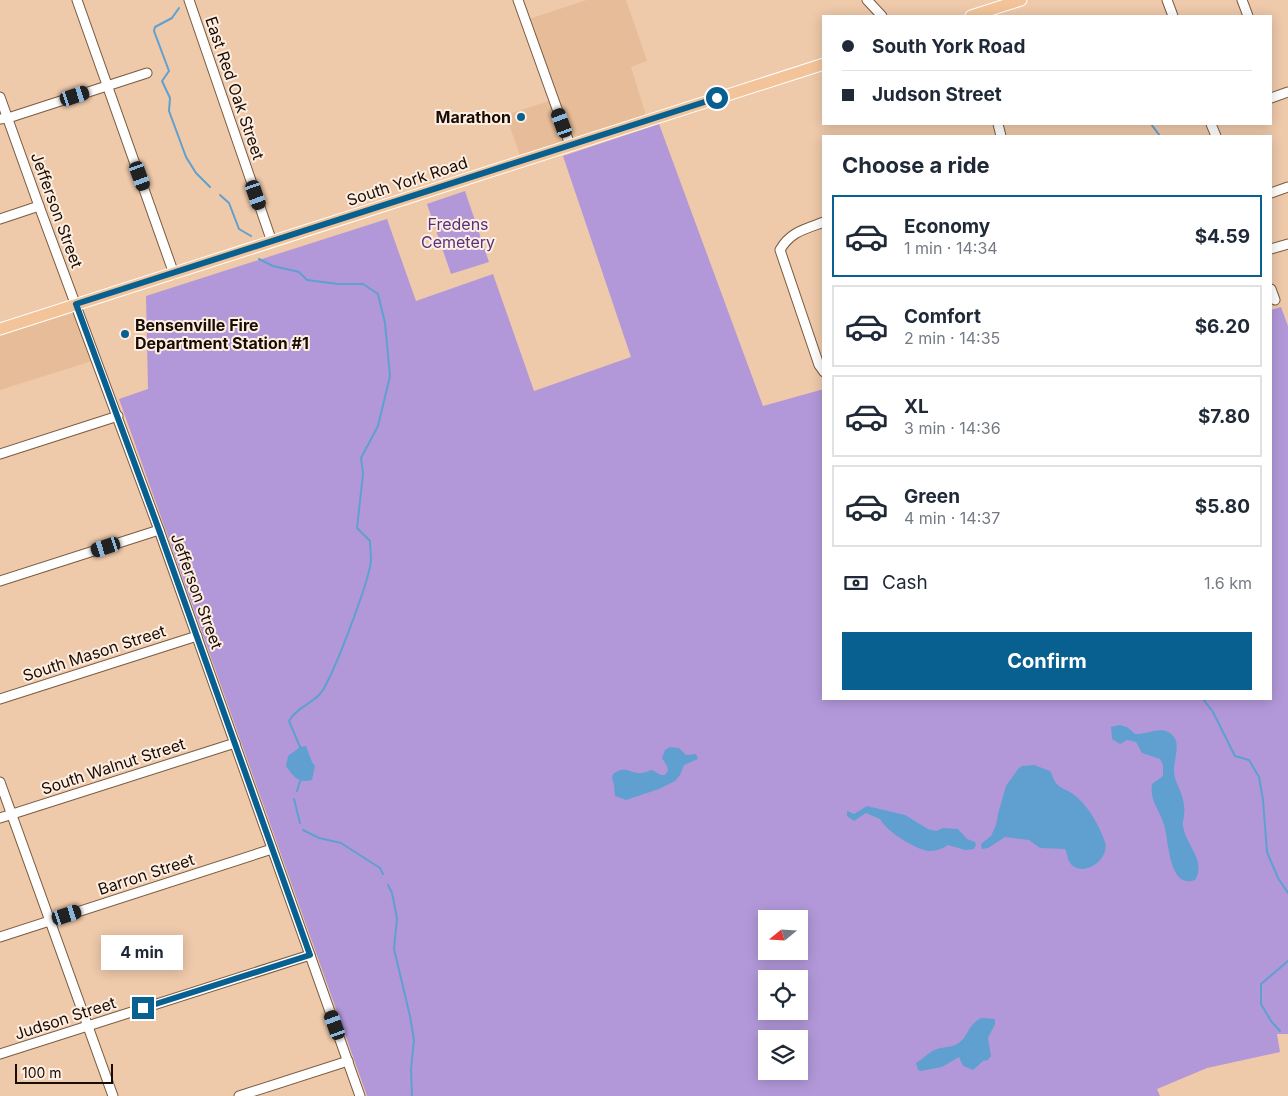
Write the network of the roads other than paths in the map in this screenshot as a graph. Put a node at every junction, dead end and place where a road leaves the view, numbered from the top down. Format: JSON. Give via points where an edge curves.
{"nodes":[{"id":1,"x":78,"y":0,"type":"edge"},
{"id":2,"x":189,"y":0,"type":"edge"},
{"id":3,"x":518,"y":0,"type":"edge"},
{"id":4,"x":867,"y":0,"type":"edge"},
{"id":5,"x":1021,"y":0,"type":"edge"},
{"id":6,"x":1167,"y":0,"type":"edge"},
{"id":7,"x":1242,"y":0,"type":"edge"},
{"id":8,"x":881,"y":15,"type":"edge"},
{"id":9,"x":974,"y":15,"type":"edge"},
{"id":10,"x":1173,"y":15,"type":"edge"},
{"id":11,"x":1248,"y":15,"type":"edge"},
{"id":12,"x":822,"y":65,"type":"edge"},
{"id":13,"x":147,"y":73,"type":"dead end"},
{"id":14,"x":108,"y":86,"type":"junction"},
{"id":15,"x":1288,"y":92,"type":"edge"},
{"id":16,"x":0,"y":97,"type":"edge"},
{"id":17,"x":1272,"y":98,"type":"edge"},
{"id":18,"x":4,"y":119,"type":"edge"},
{"id":19,"x":570,"y":144,"type":"junction"},
{"id":20,"x":1288,"y":187,"type":"edge"},
{"id":21,"x":1272,"y":193,"type":"edge"},
{"id":22,"x":39,"y":206,"type":"junction"},
{"id":23,"x":0,"y":219,"type":"edge"},
{"id":24,"x":822,"y":223,"type":"edge"},
{"id":25,"x":272,"y":242,"type":"junction"},
{"id":26,"x":1288,"y":244,"type":"edge"},
{"id":27,"x":1272,"y":249,"type":"edge"},
{"id":28,"x":174,"y":274,"type":"junction"},
{"id":29,"x":1272,"y":292,"type":"edge"},
{"id":30,"x":1275,"y":300,"type":"dead end"},
{"id":31,"x":76,"y":304,"type":"junction"},
{"id":32,"x":0,"y":329,"type":"edge"},
{"id":33,"x":822,"y":369,"type":"edge"},
{"id":34,"x":118,"y":416,"type":"junction"},
{"id":35,"x":0,"y":454,"type":"edge"},
{"id":36,"x":159,"y":530,"type":"junction"},
{"id":37,"x":0,"y":581,"type":"edge"},
{"id":38,"x":197,"y":636,"type":"junction"},
{"id":39,"x":0,"y":699,"type":"edge"},
{"id":40,"x":235,"y":743,"type":"junction"},
{"id":41,"x":0,"y":782,"type":"edge"},
{"id":42,"x":11,"y":815,"type":"junction"},
{"id":43,"x":0,"y":818,"type":"edge"},
{"id":44,"x":272,"y":849,"type":"junction"},
{"id":45,"x":49,"y":921,"type":"junction"},
{"id":46,"x":0,"y":937,"type":"edge"},
{"id":47,"x":310,"y":955,"type":"junction"},
{"id":48,"x":87,"y":1026,"type":"junction"},
{"id":49,"x":0,"y":1054,"type":"edge"},
{"id":50,"x":348,"y":1061,"type":"junction"},
{"id":51,"x":113,"y":1096,"type":"edge"},
{"id":52,"x":240,"y":1096,"type":"edge"},
{"id":53,"x":360,"y":1096,"type":"edge"}],
"edges":[{"from":1,"to":14,"type":"street"},
{"from":2,"to":25,"type":"street","name":"East Red Oak Street"},
{"from":3,"to":19,"type":"street"},
{"from":4,"to":8,"type":"street"},
{"from":5,"to":9,"type":"main road"},
{"from":6,"to":10,"type":"street"},
{"from":7,"to":11,"type":"street"},
{"from":12,"to":19,"type":"main road","name":"South York Road"},
{"from":13,"to":14,"type":"street"},
{"from":14,"to":18,"type":"street"},
{"from":14,"to":28,"type":"street"},
{"from":15,"to":17,"type":"street"},
{"from":16,"to":18,"type":"street","name":"Jefferson Street"},
{"from":18,"to":22,"type":"street","name":"Jefferson Street"},
{"from":19,"to":25,"type":"main road","name":"South York Road"},
{"from":20,"to":21,"type":"street"},
{"from":22,"to":23,"type":"street"},
{"from":22,"to":31,"type":"street","name":"Jefferson Street"},
{"from":24,"to":33,"type":"street","via":[[794,234],[780,250]]},
{"from":25,"to":28,"type":"main road","name":"South York Road"},
{"from":26,"to":27,"type":"street"},
{"from":28,"to":31,"type":"main road","name":"South York Road"},
{"from":29,"to":30,"type":"street"},
{"from":31,"to":32,"type":"main road","name":"South York Road"},
{"from":31,"to":34,"type":"street","name":"Jefferson Street"},
{"from":34,"to":35,"type":"street"},
{"from":34,"to":36,"type":"street","name":"Jefferson Street"},
{"from":36,"to":37,"type":"street"},
{"from":36,"to":38,"type":"street","name":"Jefferson Street"},
{"from":38,"to":39,"type":"street","name":"South Mason Street"},
{"from":38,"to":40,"type":"street","name":"Jefferson Street"},
{"from":40,"to":42,"type":"street","name":"South Walnut Street"},
{"from":40,"to":44,"type":"street","name":"Jefferson Street"},
{"from":41,"to":42,"type":"street"},
{"from":42,"to":43,"type":"street","name":"South Walnut Street"},
{"from":42,"to":45,"type":"street"},
{"from":44,"to":45,"type":"street","name":"Barron Street"},
{"from":44,"to":47,"type":"street","name":"Jefferson Street"},
{"from":45,"to":46,"type":"street","name":"Barron Street"},
{"from":45,"to":48,"type":"street"},
{"from":47,"to":48,"type":"street","name":"Judson Street"},
{"from":47,"to":50,"type":"street","name":"Jefferson Street"},
{"from":48,"to":49,"type":"street","name":"Judson Street"},
{"from":48,"to":51,"type":"street"},
{"from":50,"to":52,"type":"street"},
{"from":50,"to":53,"type":"street","name":"Jefferson Street"}]}
